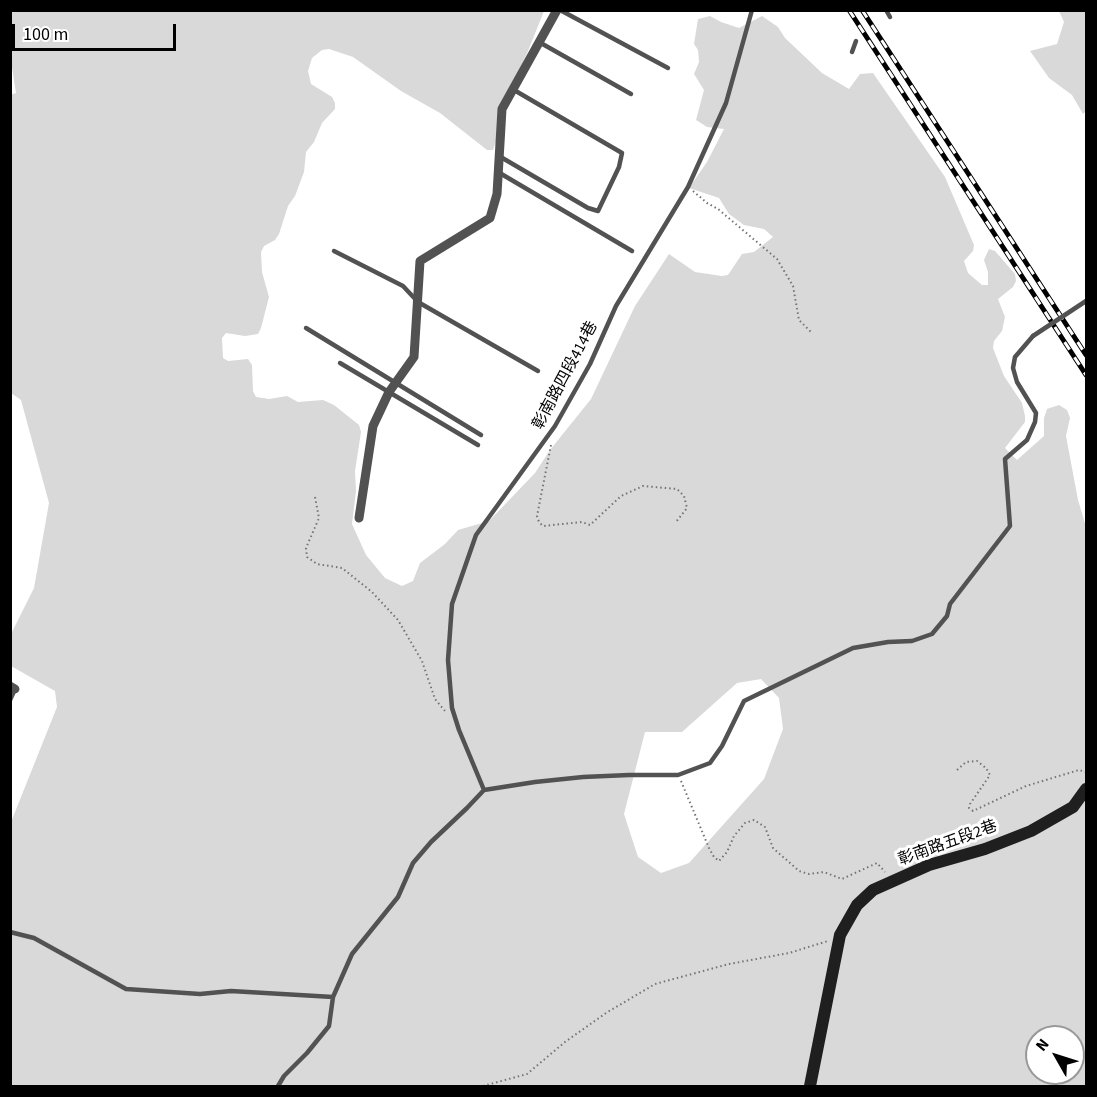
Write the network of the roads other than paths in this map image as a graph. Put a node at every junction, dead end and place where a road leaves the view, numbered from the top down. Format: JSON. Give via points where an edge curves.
{"nodes":[{"id":1,"x":558,"y":10,"type":"edge"},
{"id":2,"x":752,"y":10,"type":"edge"},
{"id":3,"x":886,"y":10,"type":"edge"},
{"id":4,"x":890,"y":17,"type":"dead end"},
{"id":5,"x":856,"y":41,"type":"dead end"},
{"id":6,"x":539,"y":42,"type":"junction"},
{"id":7,"x":852,"y":52,"type":"dead end"},
{"id":8,"x":668,"y":69,"type":"dead end"},
{"id":9,"x":513,"y":89,"type":"junction"},
{"id":10,"x":631,"y":94,"type":"dead end"},
{"id":11,"x":499,"y":156,"type":"junction"},
{"id":12,"x":498,"y":172,"type":"junction"},
{"id":13,"x":334,"y":251,"type":"dead end"},
{"id":14,"x":632,"y":251,"type":"dead end"},
{"id":15,"x":417,"y":302,"type":"junction"},
{"id":16,"x":1086,"y":302,"type":"edge"},
{"id":17,"x":306,"y":328,"type":"dead end"},
{"id":18,"x":340,"y":363,"type":"dead end"},
{"id":19,"x":538,"y":371,"type":"dead end"},
{"id":20,"x":395,"y":383,"type":"junction"},
{"id":21,"x":389,"y":393,"type":"junction"},
{"id":22,"x":481,"y":435,"type":"dead end"},
{"id":23,"x":478,"y":445,"type":"dead end"},
{"id":24,"x":359,"y":518,"type":"dead end"},
{"id":25,"x":13,"y":687,"type":"edge"},
{"id":26,"x":10,"y":700,"type":"edge"},
{"id":27,"x":1086,"y":789,"type":"edge"},
{"id":28,"x":483,"y":790,"type":"junction"},
{"id":29,"x":10,"y":932,"type":"edge"},
{"id":30,"x":333,"y":997,"type":"junction"},
{"id":31,"x":278,"y":1086,"type":"edge"},
{"id":32,"x":810,"y":1086,"type":"edge"}],
"edges":[{"from":1,"to":6,"type":"street"},
{"from":1,"to":8,"type":"lane"},
{"from":2,"to":28,"type":"lane","name":"彰南路四段414巷","via":[[726,103],[688,187],[616,306],[590,364],[555,426],[476,535],[452,604],[448,660],[452,708]]},
{"from":3,"to":4,"type":"lane"},
{"from":5,"to":7,"type":"lane"},
{"from":6,"to":9,"type":"street"},
{"from":6,"to":10,"type":"lane"},
{"from":9,"to":11,"type":"street","via":[[502,109]]},
{"from":9,"to":11,"type":"lane","via":[[622,153],[598,212]]},
{"from":11,"to":12,"type":"street"},
{"from":12,"to":14,"type":"lane"},
{"from":12,"to":15,"type":"street","via":[[490,218],[420,261]]},
{"from":13,"to":15,"type":"lane","via":[[403,286]]},
{"from":15,"to":19,"type":"lane"},
{"from":15,"to":20,"type":"street","via":[[414,357]]},
{"from":16,"to":28,"type":"lane","bridge":true,"via":[[1033,336],[1015,357],[1017,382],[1036,413],[1027,440],[1005,459],[1010,526],[932,634],[912,641],[853,648],[744,701],[710,763],[678,775],[583,777]]},
{"from":17,"to":20,"type":"lane"},
{"from":18,"to":21,"type":"lane"},
{"from":20,"to":21,"type":"street"},
{"from":20,"to":22,"type":"lane"},
{"from":21,"to":23,"type":"lane"},
{"from":21,"to":24,"type":"street","via":[[373,426]]},
{"from":25,"to":26,"type":"lane"},
{"from":27,"to":32,"type":"street","name":"彰南路五段2巷","via":[[1073,807],[1031,831],[929,865],[873,890],[857,905],[840,935]]},
{"from":28,"to":30,"type":"lane","via":[[413,863],[398,897],[352,954]]},
{"from":29,"to":30,"type":"lane","via":[[34,938],[126,989]]},
{"from":30,"to":31,"type":"lane","via":[[329,1026]]}]}
